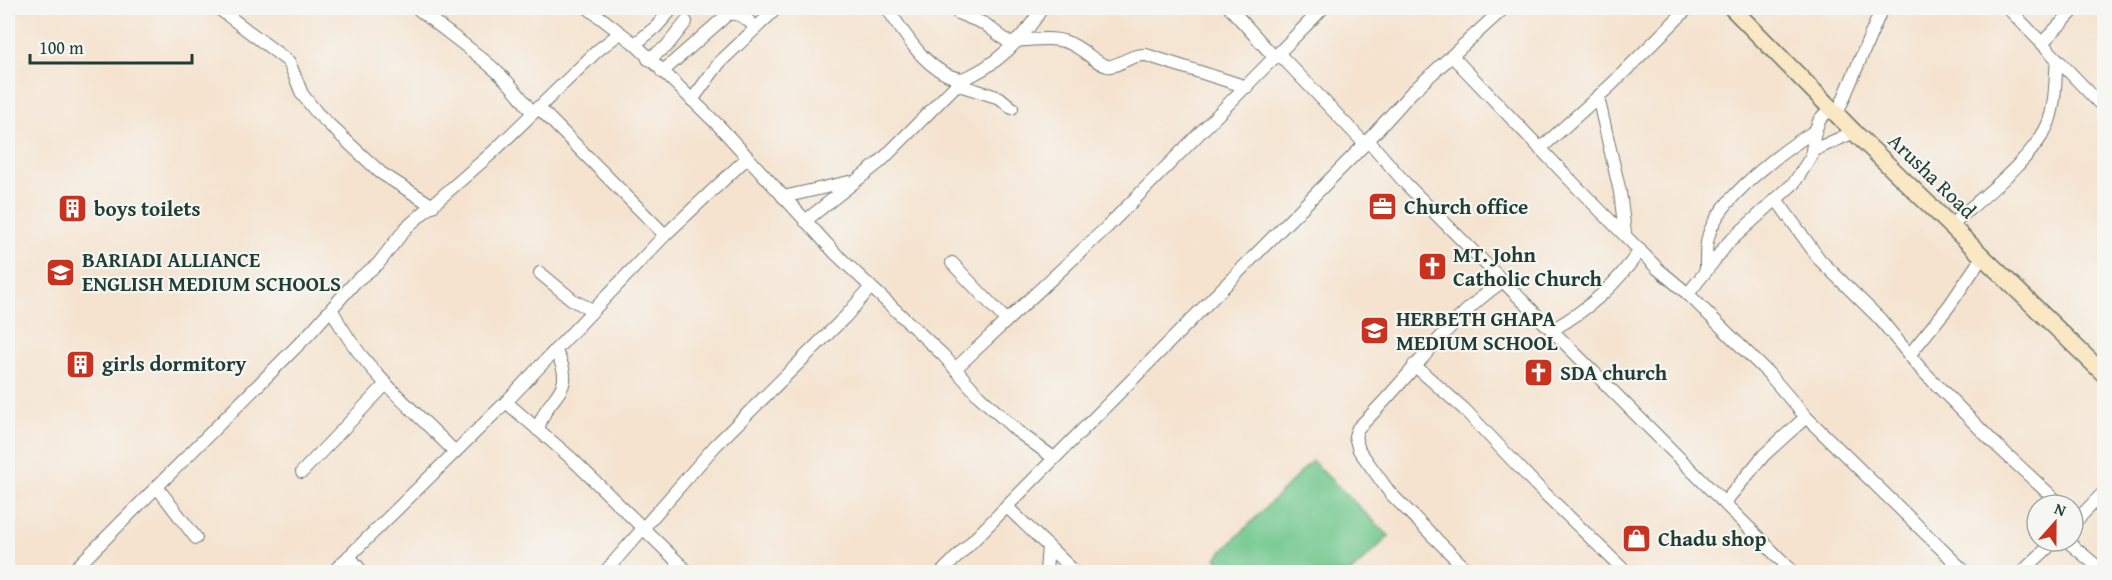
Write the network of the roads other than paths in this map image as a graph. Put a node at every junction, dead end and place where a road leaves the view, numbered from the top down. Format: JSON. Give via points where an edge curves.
{"nodes":[{"id":1,"x":218,"y":8,"type":"edge"},
{"id":2,"x":417,"y":8,"type":"edge"},
{"id":3,"x":588,"y":8,"type":"edge"},
{"id":4,"x":777,"y":8,"type":"edge"},
{"id":5,"x":887,"y":8,"type":"edge"},
{"id":6,"x":1042,"y":8,"type":"edge"},
{"id":7,"x":1230,"y":8,"type":"edge"},
{"id":8,"x":1323,"y":8,"type":"edge"},
{"id":9,"x":1504,"y":8,"type":"edge"},
{"id":10,"x":1688,"y":8,"type":"edge"},
{"id":11,"x":1732,"y":8,"type":"edge"},
{"id":12,"x":1882,"y":8,"type":"edge"},
{"id":13,"x":2008,"y":8,"type":"edge"},
{"id":14,"x":2076,"y":8,"type":"edge"},
{"id":15,"x":670,"y":10,"type":"dead end"},
{"id":16,"x":958,"y":13,"type":"dead end"},
{"id":17,"x":686,"y":22,"type":"dead end"},
{"id":18,"x":755,"y":27,"type":"junction"},
{"id":19,"x":620,"y":33,"type":"junction"},
{"id":20,"x":1014,"y":43,"type":"junction"},
{"id":21,"x":2042,"y":43,"type":"junction"},
{"id":22,"x":635,"y":44,"type":"junction"},
{"id":23,"x":1277,"y":56,"type":"junction"},
{"id":24,"x":1452,"y":56,"type":"junction"},
{"id":25,"x":648,"y":59,"type":"junction"},
{"id":26,"x":2057,"y":59,"type":"junction"},
{"id":27,"x":662,"y":72,"type":"junction"},
{"id":28,"x":959,"y":82,"type":"junction"},
{"id":29,"x":1246,"y":87,"type":"junction"},
{"id":30,"x":1598,"y":97,"type":"junction"},
{"id":31,"x":692,"y":100,"type":"junction"},
{"id":32,"x":1012,"y":108,"type":"dead end"},
{"id":33,"x":2104,"y":108,"type":"edge"},
{"id":34,"x":535,"y":110,"type":"junction"},
{"id":35,"x":1834,"y":111,"type":"junction"},
{"id":36,"x":1815,"y":131,"type":"junction"},
{"id":37,"x":1854,"y":132,"type":"junction"},
{"id":38,"x":1366,"y":142,"type":"junction"},
{"id":39,"x":1540,"y":148,"type":"junction"},
{"id":40,"x":1814,"y":150,"type":"junction"},
{"id":41,"x":747,"y":158,"type":"junction"},
{"id":42,"x":854,"y":181,"type":"junction"},
{"id":43,"x":783,"y":196,"type":"junction"},
{"id":44,"x":1776,"y":199,"type":"junction"},
{"id":45,"x":432,"y":206,"type":"junction"},
{"id":46,"x":805,"y":221,"type":"junction"},
{"id":47,"x":1951,"y":225,"type":"junction"},
{"id":48,"x":1624,"y":233,"type":"junction"},
{"id":49,"x":665,"y":235,"type":"junction"},
{"id":50,"x":1640,"y":250,"type":"junction"},
{"id":51,"x":1983,"y":256,"type":"junction"},
{"id":52,"x":952,"y":263,"type":"dead end"},
{"id":53,"x":1706,"y":271,"type":"junction"},
{"id":54,"x":540,"y":273,"type":"dead end"},
{"id":55,"x":1503,"y":281,"type":"junction"},
{"id":56,"x":870,"y":288,"type":"junction"},
{"id":57,"x":1688,"y":294,"type":"junction"},
{"id":58,"x":332,"y":310,"type":"junction"},
{"id":59,"x":593,"y":310,"type":"junction"},
{"id":60,"x":1006,"y":320,"type":"junction"},
{"id":61,"x":1552,"y":330,"type":"junction"},
{"id":62,"x":555,"y":350,"type":"junction"},
{"id":63,"x":1910,"y":354,"type":"junction"},
{"id":64,"x":1414,"y":365,"type":"junction"},
{"id":65,"x":956,"y":369,"type":"junction"},
{"id":66,"x":2104,"y":374,"type":"edge"},
{"id":67,"x":386,"y":384,"type":"junction"},
{"id":68,"x":506,"y":402,"type":"junction"},
{"id":69,"x":1806,"y":417,"type":"junction"},
{"id":70,"x":538,"y":430,"type":"junction"},
{"id":71,"x":455,"y":452,"type":"junction"},
{"id":72,"x":1054,"y":458,"type":"junction"},
{"id":73,"x":302,"y":472,"type":"dead end"},
{"id":74,"x":157,"y":487,"type":"junction"},
{"id":75,"x":2104,"y":492,"type":"edge"},
{"id":76,"x":2048,"y":493,"type":"edge"},
{"id":77,"x":1725,"y":502,"type":"junction"},
{"id":78,"x":1007,"y":507,"type":"junction"},
{"id":79,"x":2085,"y":510,"type":"edge"},
{"id":80,"x":643,"y":528,"type":"junction"},
{"id":81,"x":196,"y":538,"type":"dead end"},
{"id":82,"x":1048,"y":546,"type":"junction"},
{"id":83,"x":2043,"y":553,"type":"edge"},
{"id":84,"x":2081,"y":553,"type":"edge"},
{"id":85,"x":349,"y":556,"type":"junction"},
{"id":86,"x":72,"y":573,"type":"edge"},
{"id":87,"x":333,"y":573,"type":"edge"},
{"id":88,"x":362,"y":573,"type":"edge"},
{"id":89,"x":605,"y":573,"type":"edge"},
{"id":90,"x":688,"y":573,"type":"edge"},
{"id":91,"x":942,"y":573,"type":"edge"},
{"id":92,"x":1046,"y":573,"type":"edge"},
{"id":93,"x":1075,"y":573,"type":"edge"},
{"id":94,"x":1469,"y":573,"type":"edge"},
{"id":95,"x":1626,"y":573,"type":"edge"},
{"id":96,"x":1793,"y":573,"type":"edge"},
{"id":97,"x":1965,"y":573,"type":"edge"},
{"id":98,"x":2022,"y":573,"type":"edge"},
{"id":99,"x":2104,"y":573,"type":"edge"}],
"edges":[{"from":1,"to":45,"type":"street","via":[[289,62],[302,94],[381,173]]},
{"from":2,"to":34,"type":"street","via":[[481,57]]},
{"from":3,"to":19,"type":"street"},
{"from":4,"to":18,"type":"street"},
{"from":5,"to":28,"type":"street","via":[[926,58]]},
{"from":6,"to":20,"type":"street"},
{"from":7,"to":23,"type":"street"},
{"from":8,"to":23,"type":"street"},
{"from":9,"to":24,"type":"street"},
{"from":10,"to":30,"type":"street"},
{"from":11,"to":35,"type":"main road","name":"Arusha Road"},
{"from":12,"to":35,"type":"street"},
{"from":13,"to":21,"type":"street"},
{"from":14,"to":21,"type":"street"},
{"from":15,"to":22,"type":"street"},
{"from":16,"to":20,"type":"street","via":[[985,24]]},
{"from":17,"to":25,"type":"street","via":[[666,47]]},
{"from":18,"to":27,"type":"street","via":[[744,17],[728,14]]},
{"from":18,"to":31,"type":"street","via":[[720,62]]},
{"from":19,"to":22,"type":"street"},
{"from":19,"to":34,"type":"street"},
{"from":20,"to":28,"type":"street","via":[[982,70]]},
{"from":20,"to":29,"type":"street","via":[[1062,40],[1106,66],[1115,66],[1134,54],[1146,55]]},
{"from":21,"to":26,"type":"street"},
{"from":22,"to":25,"type":"street"},
{"from":23,"to":29,"type":"street"},
{"from":23,"to":38,"type":"street"},
{"from":24,"to":38,"type":"street"},
{"from":24,"to":39,"type":"street"},
{"from":25,"to":27,"type":"street"},
{"from":26,"to":33,"type":"street"},
{"from":26,"to":47,"type":"street","via":[[2052,106],[2040,138]]},
{"from":27,"to":31,"type":"street"},
{"from":28,"to":32,"type":"street","via":[[1000,98]]},
{"from":28,"to":42,"type":"street","via":[[880,162]]},
{"from":29,"to":60,"type":"street","via":[[1075,258]]},
{"from":30,"to":39,"type":"street"},
{"from":30,"to":48,"type":"street","via":[[1620,192]]},
{"from":31,"to":41,"type":"street"},
{"from":34,"to":45,"type":"street"},
{"from":34,"to":49,"type":"street"},
{"from":35,"to":36,"type":"street","via":[[1820,119]]},
{"from":35,"to":37,"type":"main road","name":"Arusha Road"},
{"from":36,"to":40,"type":"street"},
{"from":36,"to":53,"type":"street","via":[[1771,162],[1727,205],[1709,233]]},
{"from":37,"to":40,"type":"street"},
{"from":37,"to":47,"type":"main road","name":"Arusha Road"},
{"from":38,"to":55,"type":"street"},
{"from":38,"to":72,"type":"street"},
{"from":39,"to":48,"type":"street"},
{"from":40,"to":44,"type":"street","via":[[1794,183]]},
{"from":41,"to":43,"type":"street"},
{"from":41,"to":49,"type":"street"},
{"from":42,"to":43,"type":"street"},
{"from":42,"to":46,"type":"street"},
{"from":43,"to":46,"type":"street"},
{"from":44,"to":53,"type":"street","via":[[1750,220]]},
{"from":44,"to":63,"type":"street","via":[[1820,261]]},
{"from":45,"to":58,"type":"street","via":[[406,228],[378,264],[356,281]]},
{"from":46,"to":56,"type":"street"},
{"from":47,"to":51,"type":"main road","name":"Arusha Road"},
{"from":48,"to":50,"type":"street"},
{"from":49,"to":59,"type":"street"},
{"from":50,"to":57,"type":"street"},
{"from":50,"to":61,"type":"street","via":[[1597,301]]},
{"from":51,"to":63,"type":"street"},
{"from":51,"to":66,"type":"main road","name":"Arusha Road"},
{"from":52,"to":60,"type":"street"},
{"from":53,"to":57,"type":"street"},
{"from":54,"to":59,"type":"street","via":[[574,301]]},
{"from":55,"to":61,"type":"street"},
{"from":55,"to":64,"type":"street","via":[[1482,296]]},
{"from":56,"to":65,"type":"street"},
{"from":56,"to":80,"type":"street","via":[[715,446]]},
{"from":57,"to":69,"type":"street","via":[[1768,373]]},
{"from":58,"to":67,"type":"street","via":[[351,344]]},
{"from":58,"to":74,"type":"street"},
{"from":59,"to":62,"type":"street"},
{"from":60,"to":65,"type":"street"},
{"from":61,"to":77,"type":"street"},
{"from":62,"to":68,"type":"street"},
{"from":62,"to":70,"type":"street","via":[[563,363],[566,380],[541,415]]},
{"from":63,"to":76,"type":"street","via":[[1992,441]]},
{"from":64,"to":94,"type":"street","via":[[1358,428],[1356,442],[1390,493]]},
{"from":64,"to":95,"type":"street","via":[[1464,409]]},
{"from":65,"to":72,"type":"street","via":[[1017,431]]},
{"from":67,"to":71,"type":"street"},
{"from":67,"to":73,"type":"street"},
{"from":68,"to":70,"type":"street"},
{"from":68,"to":71,"type":"street"},
{"from":69,"to":77,"type":"street","via":[[1764,455]]},
{"from":69,"to":97,"type":"street"},
{"from":70,"to":80,"type":"street"},
{"from":71,"to":85,"type":"street"},
{"from":72,"to":78,"type":"street"},
{"from":74,"to":81,"type":"street"},
{"from":74,"to":86,"type":"street"},
{"from":75,"to":79,"type":"street"},
{"from":77,"to":96,"type":"street"},
{"from":78,"to":82,"type":"street"},
{"from":78,"to":91,"type":"street"},
{"from":80,"to":89,"type":"street"},
{"from":80,"to":90,"type":"street"},
{"from":82,"to":92,"type":"street"},
{"from":82,"to":93,"type":"street"},
{"from":83,"to":98,"type":"street"},
{"from":84,"to":99,"type":"street"},
{"from":85,"to":87,"type":"street"},
{"from":85,"to":88,"type":"street"}]}
